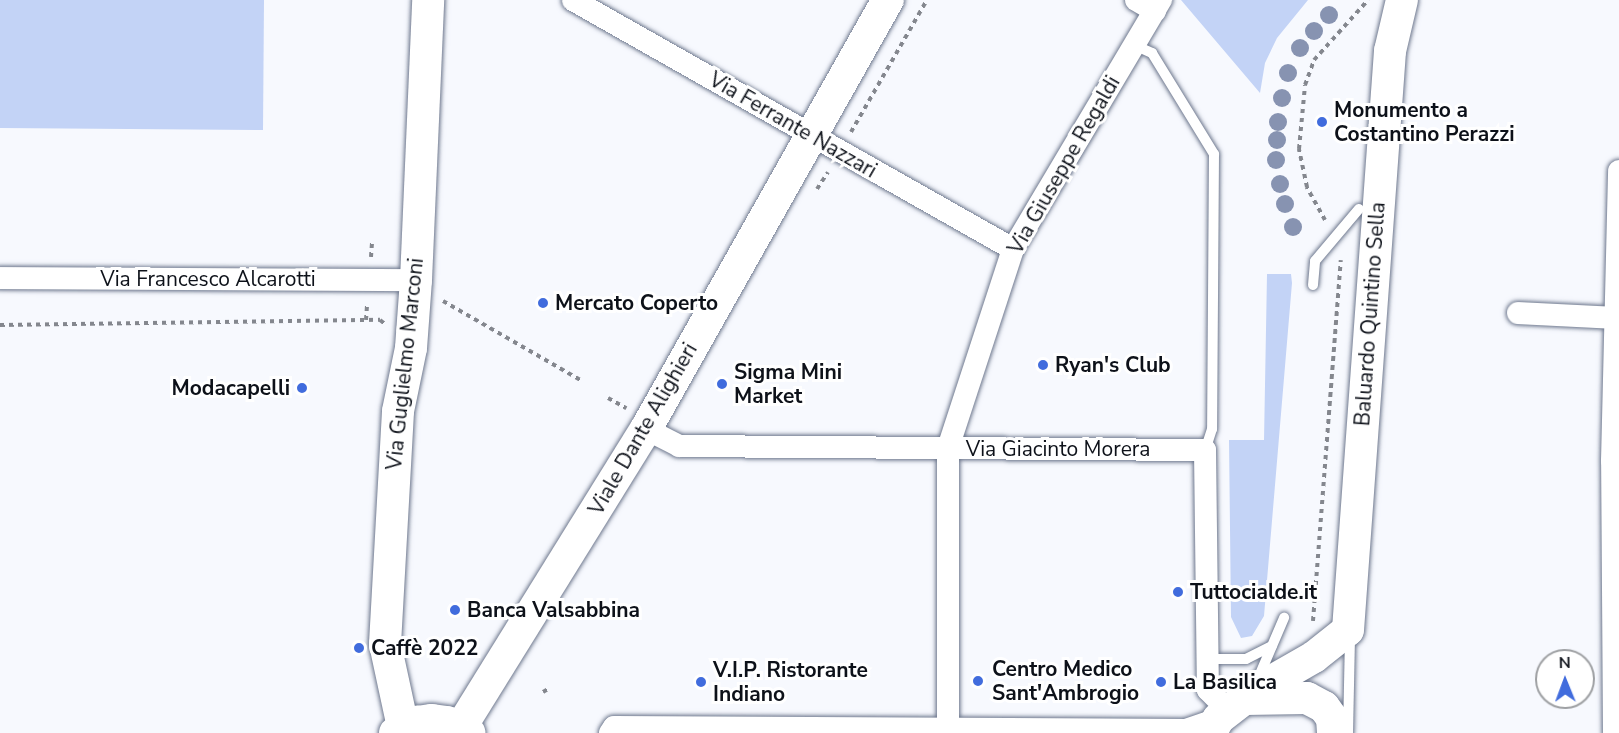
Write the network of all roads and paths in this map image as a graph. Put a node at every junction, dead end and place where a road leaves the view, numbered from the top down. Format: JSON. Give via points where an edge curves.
{"nodes":[{"id":1,"x":428,"y":0,"type":"edge"},
{"id":2,"x":573,"y":0,"type":"edge"},
{"id":3,"x":888,"y":0,"type":"edge"},
{"id":4,"x":927,"y":0,"type":"edge"},
{"id":5,"x":1368,"y":0,"type":"edge"},
{"id":6,"x":1402,"y":0,"type":"edge"},
{"id":7,"x":1150,"y":4,"type":"edge"},
{"id":8,"x":1134,"y":45,"type":"junction"},
{"id":9,"x":851,"y":132,"type":"dead end"},
{"id":10,"x":809,"y":134,"type":"junction"},
{"id":11,"x":1619,"y":171,"type":"edge"},
{"id":12,"x":1359,"y":208,"type":"dead end"},
{"id":13,"x":1335,"y":238,"type":"junction"},
{"id":14,"x":372,"y":243,"type":"dead end"},
{"id":15,"x":1013,"y":249,"type":"junction"},
{"id":16,"x":371,"y":261,"type":"dead end"},
{"id":17,"x":0,"y":278,"type":"edge"},
{"id":18,"x":1312,"y":285,"type":"dead end"},
{"id":19,"x":428,"y":289,"type":"junction"},
{"id":20,"x":368,"y":294,"type":"dead end"},
{"id":21,"x":1518,"y":313,"type":"dead end"},
{"id":22,"x":1616,"y":318,"type":"junction"},
{"id":23,"x":366,"y":320,"type":"junction"},
{"id":24,"x":0,"y":325,"type":"edge"},
{"id":25,"x":411,"y":348,"type":"junction"},
{"id":26,"x":582,"y":381,"type":"dead end"},
{"id":27,"x":646,"y":429,"type":"junction"},
{"id":28,"x":948,"y":448,"type":"junction"},
{"id":29,"x":1205,"y":450,"type":"junction"},
{"id":30,"x":1616,"y":461,"type":"edge"},
{"id":31,"x":1284,"y":618,"type":"dead end"},
{"id":32,"x":1312,"y":628,"type":"dead end"},
{"id":33,"x":1348,"y":630,"type":"junction"},
{"id":34,"x":1272,"y":646,"type":"junction"},
{"id":35,"x":1206,"y":659,"type":"junction"},
{"id":36,"x":548,"y":690,"type":"dead end"},
{"id":37,"x":543,"y":692,"type":"dead end"},
{"id":38,"x":1231,"y":711,"type":"edge"},
{"id":39,"x":948,"y":728,"type":"junction"},
{"id":40,"x":399,"y":730,"type":"edge"},
{"id":41,"x":466,"y":730,"type":"edge"},
{"id":42,"x":610,"y":733,"type":"edge"},
{"id":43,"x":1333,"y":733,"type":"edge"},
{"id":44,"x":1348,"y":733,"type":"edge"},
{"id":45,"x":1614,"y":733,"type":"edge"}],
"edges":[{"from":1,"to":19,"type":"main road","name":"Via Guglielmo Marconi"},
{"from":2,"to":10,"type":"street","name":"Via Ferrante Nazzari"},
{"from":3,"to":10,"type":"main road","name":"Viale Dante Alighieri"},
{"from":4,"to":9,"type":"path"},
{"from":5,"to":13,"type":"path","via":[[1314,60],[1299,117],[1299,149],[1307,187]]},
{"from":6,"to":33,"type":"main road","name":"Baluardo Quintino Sella","via":[[1390,51]]},
{"from":7,"to":8,"type":"street","name":"Via Giuseppe Regaldi"},
{"from":8,"to":15,"type":"street","name":"Via Giuseppe Regaldi"},
{"from":8,"to":29,"type":"lane","via":[[1152,53],[1214,154],[1212,429]]},
{"from":10,"to":15,"type":"street","name":"Via Ferrante Nazzari"},
{"from":10,"to":27,"type":"main road","name":"Viale Dante Alighieri"},
{"from":11,"to":22,"type":"street"},
{"from":12,"to":13,"type":"lane"},
{"from":13,"to":18,"type":"lane","via":[[1315,261]]},
{"from":13,"to":32,"type":"path","via":[[1341,269]]},
{"from":14,"to":16,"type":"path"},
{"from":15,"to":28,"type":"street","name":"Via Giuseppe Regaldi"},
{"from":17,"to":19,"type":"street","name":"Via Francesco Alcarotti"},
{"from":19,"to":25,"type":"main road","name":"Via Guglielmo Marconi"},
{"from":19,"to":26,"type":"path"},
{"from":20,"to":23,"type":"path"},
{"from":21,"to":22,"type":"street"},
{"from":22,"to":30,"type":"street"},
{"from":23,"to":24,"type":"path"},
{"from":23,"to":25,"type":"path","via":[[380,320],[393,332],[392,346]]},
{"from":25,"to":40,"type":"main road","name":"Via Guglielmo Marconi","via":[[398,411],[385,644]]},
{"from":27,"to":28,"type":"street","name":"Via Giacinto Morera","via":[[679,446]]},
{"from":27,"to":41,"type":"main road","name":"Viale Dante Alighieri"},
{"from":28,"to":29,"type":"street","name":"Via Giacinto Morera"},
{"from":28,"to":39,"type":"street","name":"Via Giuseppe Regaldi"},
{"from":29,"to":35,"type":"street"},
{"from":30,"to":45,"type":"street"},
{"from":31,"to":34,"type":"lane"},
{"from":33,"to":38,"type":"main road"},
{"from":33,"to":44,"type":"lane","name":"Baluardo Quintino Sella","via":[[1352,637]]},
{"from":34,"to":35,"type":"lane","via":[[1246,659]]},
{"from":34,"to":38,"type":"lane"},
{"from":35,"to":38,"type":"street","via":[[1208,690]]},
{"from":36,"to":37,"type":"path"},
{"from":38,"to":39,"type":"street","via":[[1186,730]]},
{"from":38,"to":43,"type":"main road","via":[[1306,698],[1324,707],[1332,718]]},
{"from":39,"to":42,"type":"street","via":[[614,727]]},
{"from":40,"to":41,"type":"main road","via":[[432,720]]}]}
